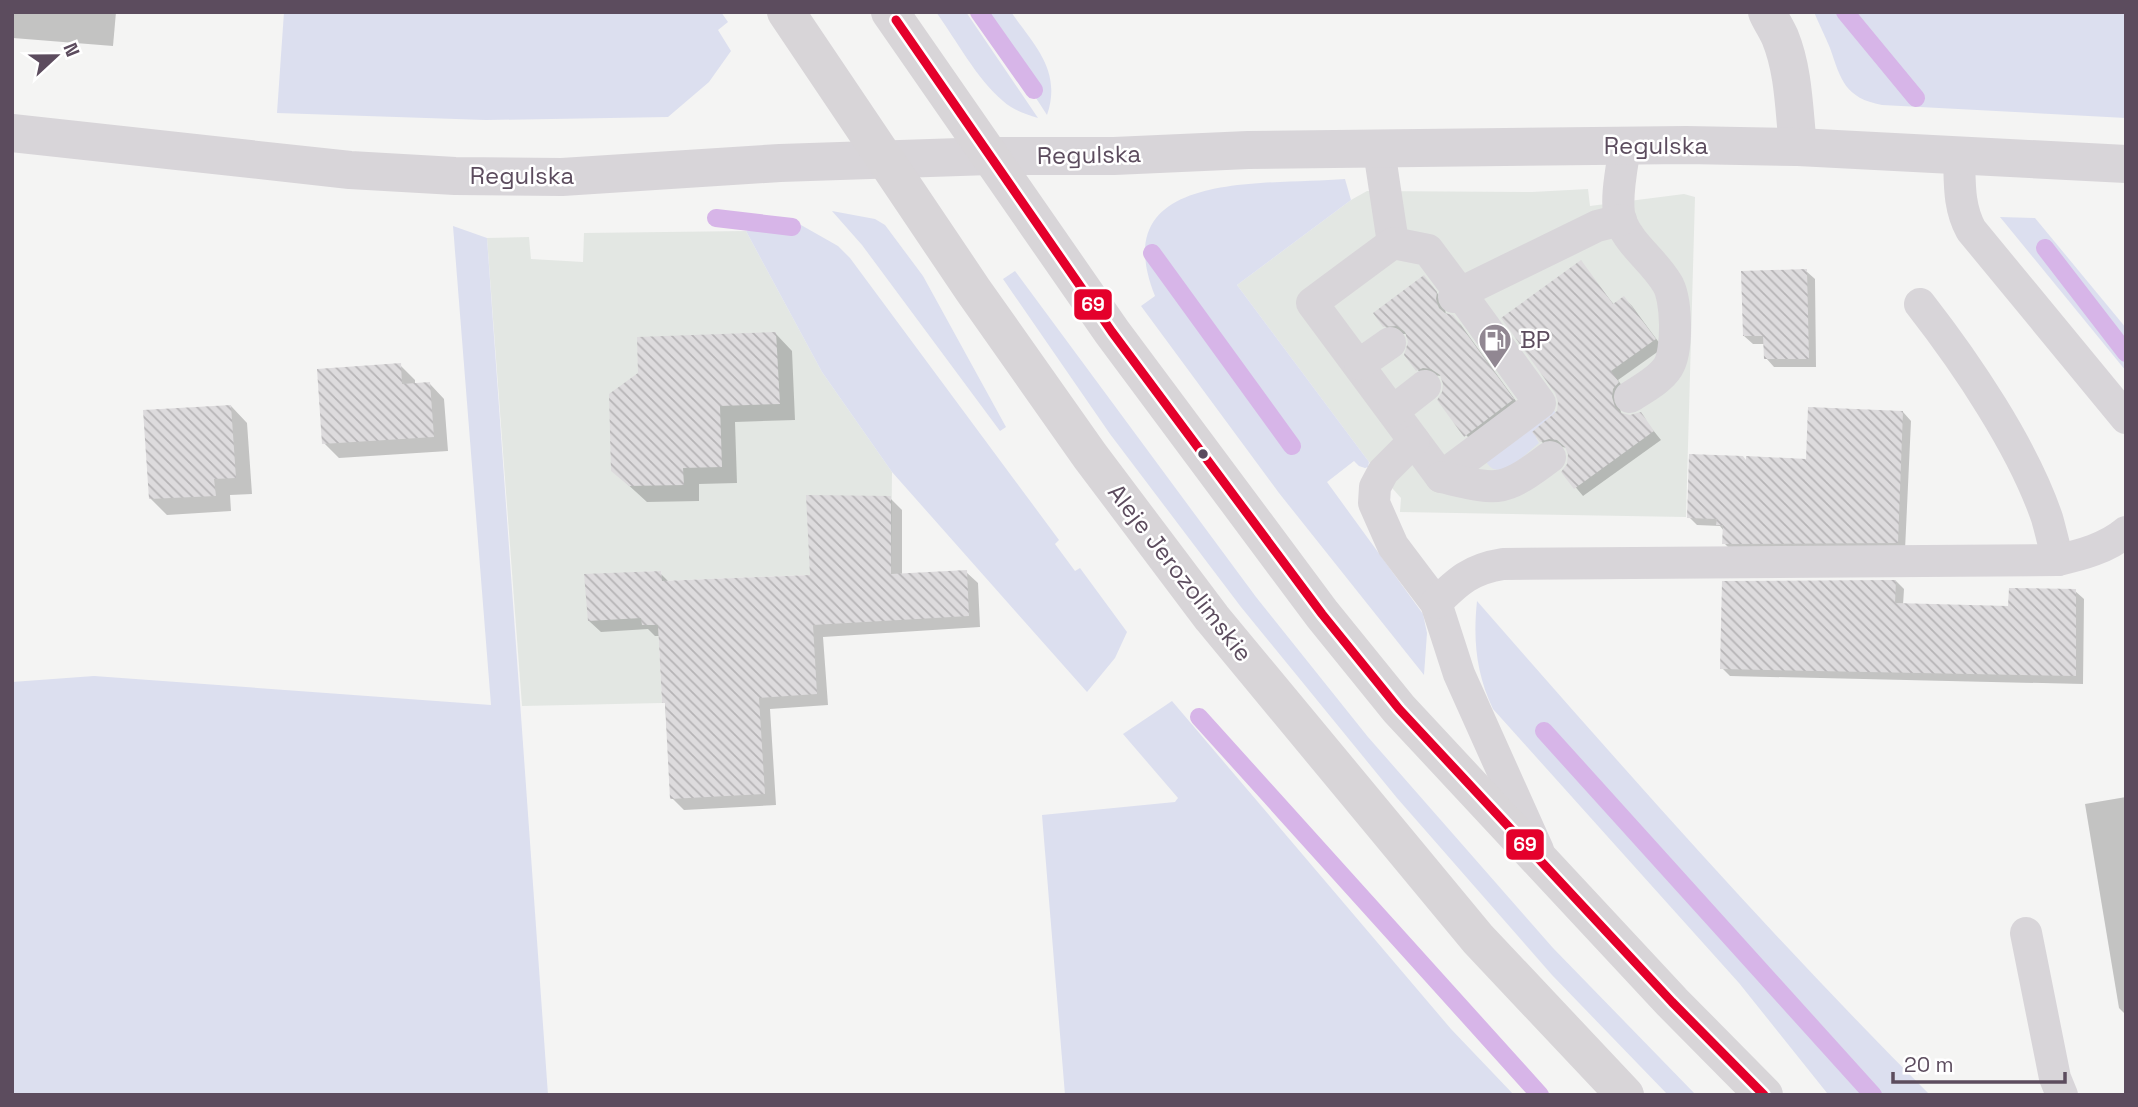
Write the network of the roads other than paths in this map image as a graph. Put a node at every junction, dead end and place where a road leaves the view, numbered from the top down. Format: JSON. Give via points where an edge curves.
{"nodes":[{"id":1,"x":786,"y":12,"type":"edge"},
{"id":2,"x":890,"y":12,"type":"edge"},
{"id":3,"x":1767,"y":12,"type":"edge"},
{"id":4,"x":12,"y":133,"type":"edge"},
{"id":5,"x":1625,"y":147,"type":"junction"},
{"id":6,"x":1798,"y":148,"type":"junction"},
{"id":7,"x":1379,"y":150,"type":"junction"},
{"id":8,"x":1959,"y":155,"type":"junction"},
{"id":9,"x":989,"y":156,"type":"junction"},
{"id":10,"x":885,"y":160,"type":"junction"},
{"id":11,"x":2126,"y":164,"type":"edge"},
{"id":12,"x":1621,"y":220,"type":"junction"},
{"id":13,"x":1393,"y":243,"type":"junction"},
{"id":14,"x":1457,"y":295,"type":"junction"},
{"id":15,"x":1920,"y":304,"type":"dead end"},
{"id":16,"x":1390,"y":343,"type":"dead end"},
{"id":17,"x":1360,"y":365,"type":"junction"},
{"id":18,"x":1425,"y":386,"type":"dead end"},
{"id":19,"x":1630,"y":397,"type":"dead end"},
{"id":20,"x":1393,"y":411,"type":"junction"},
{"id":21,"x":2126,"y":418,"type":"edge"},
{"id":22,"x":1414,"y":441,"type":"junction"},
{"id":23,"x":1550,"y":457,"type":"dead end"},
{"id":24,"x":1441,"y":477,"type":"junction"},
{"id":25,"x":2126,"y":532,"type":"edge"},
{"id":26,"x":2057,"y":560,"type":"junction"},
{"id":27,"x":1436,"y":603,"type":"junction"},
{"id":28,"x":1545,"y":867,"type":"junction"},
{"id":29,"x":2026,"y":933,"type":"dead end"},
{"id":30,"x":1625,"y":1095,"type":"edge"},
{"id":31,"x":1764,"y":1095,"type":"edge"},
{"id":32,"x":2062,"y":1095,"type":"edge"}],
"edges":[{"from":1,"to":10,"type":"main road","name":"Aleje Jerozolimskie"},
{"from":2,"to":9,"type":"main road"},
{"from":3,"to":6,"type":"street","via":[[1785,51]]},
{"from":4,"to":10,"type":"street","name":"Regulska","via":[[351,170],[455,176],[562,177]]},
{"from":5,"to":6,"type":"street","name":"Regulska"},
{"from":5,"to":7,"type":"street","name":"Regulska"},
{"from":5,"to":12,"type":"lane"},
{"from":6,"to":8,"type":"street","name":"Regulska"},
{"from":7,"to":9,"type":"street","name":"Regulska"},
{"from":7,"to":13,"type":"lane"},
{"from":8,"to":11,"type":"street","name":"Regulska"},
{"from":8,"to":21,"type":"lane","via":[[1961,204],[1971,230]]},
{"from":9,"to":10,"type":"street","name":"Regulska"},
{"from":9,"to":28,"type":"main road","via":[[1112,332],[1322,614],[1399,709]]},
{"from":10,"to":30,"type":"main road","name":"Aleje Jerozolimskie","via":[[1074,434],[1212,618],[1478,939]]},
{"from":12,"to":14,"type":"lane","via":[[1597,226]]},
{"from":12,"to":19,"type":"lane","via":[[1668,284],[1673,299],[1671,362],[1663,374]]},
{"from":13,"to":14,"type":"lane","via":[[1428,250]]},
{"from":13,"to":17,"type":"lane","via":[[1312,303]]},
{"from":14,"to":24,"type":"lane","via":[[1540,403]]},
{"from":15,"to":26,"type":"lane","via":[[1986,398],[2024,466],[2046,517]]},
{"from":16,"to":17,"type":"lane"},
{"from":17,"to":20,"type":"lane"},
{"from":18,"to":20,"type":"lane"},
{"from":20,"to":22,"type":"lane"},
{"from":22,"to":24,"type":"lane"},
{"from":22,"to":27,"type":"lane","via":[[1383,472],[1375,487],[1374,503],[1393,546]]},
{"from":23,"to":24,"type":"lane","via":[[1506,486],[1484,487]]},
{"from":25,"to":26,"type":"lane","via":[[2103,546]]},
{"from":26,"to":27,"type":"lane","via":[[1503,564],[1474,571]]},
{"from":27,"to":28,"type":"lane","via":[[1459,674]]},
{"from":28,"to":31,"type":"main road"},
{"from":29,"to":32,"type":"lane"}]}
